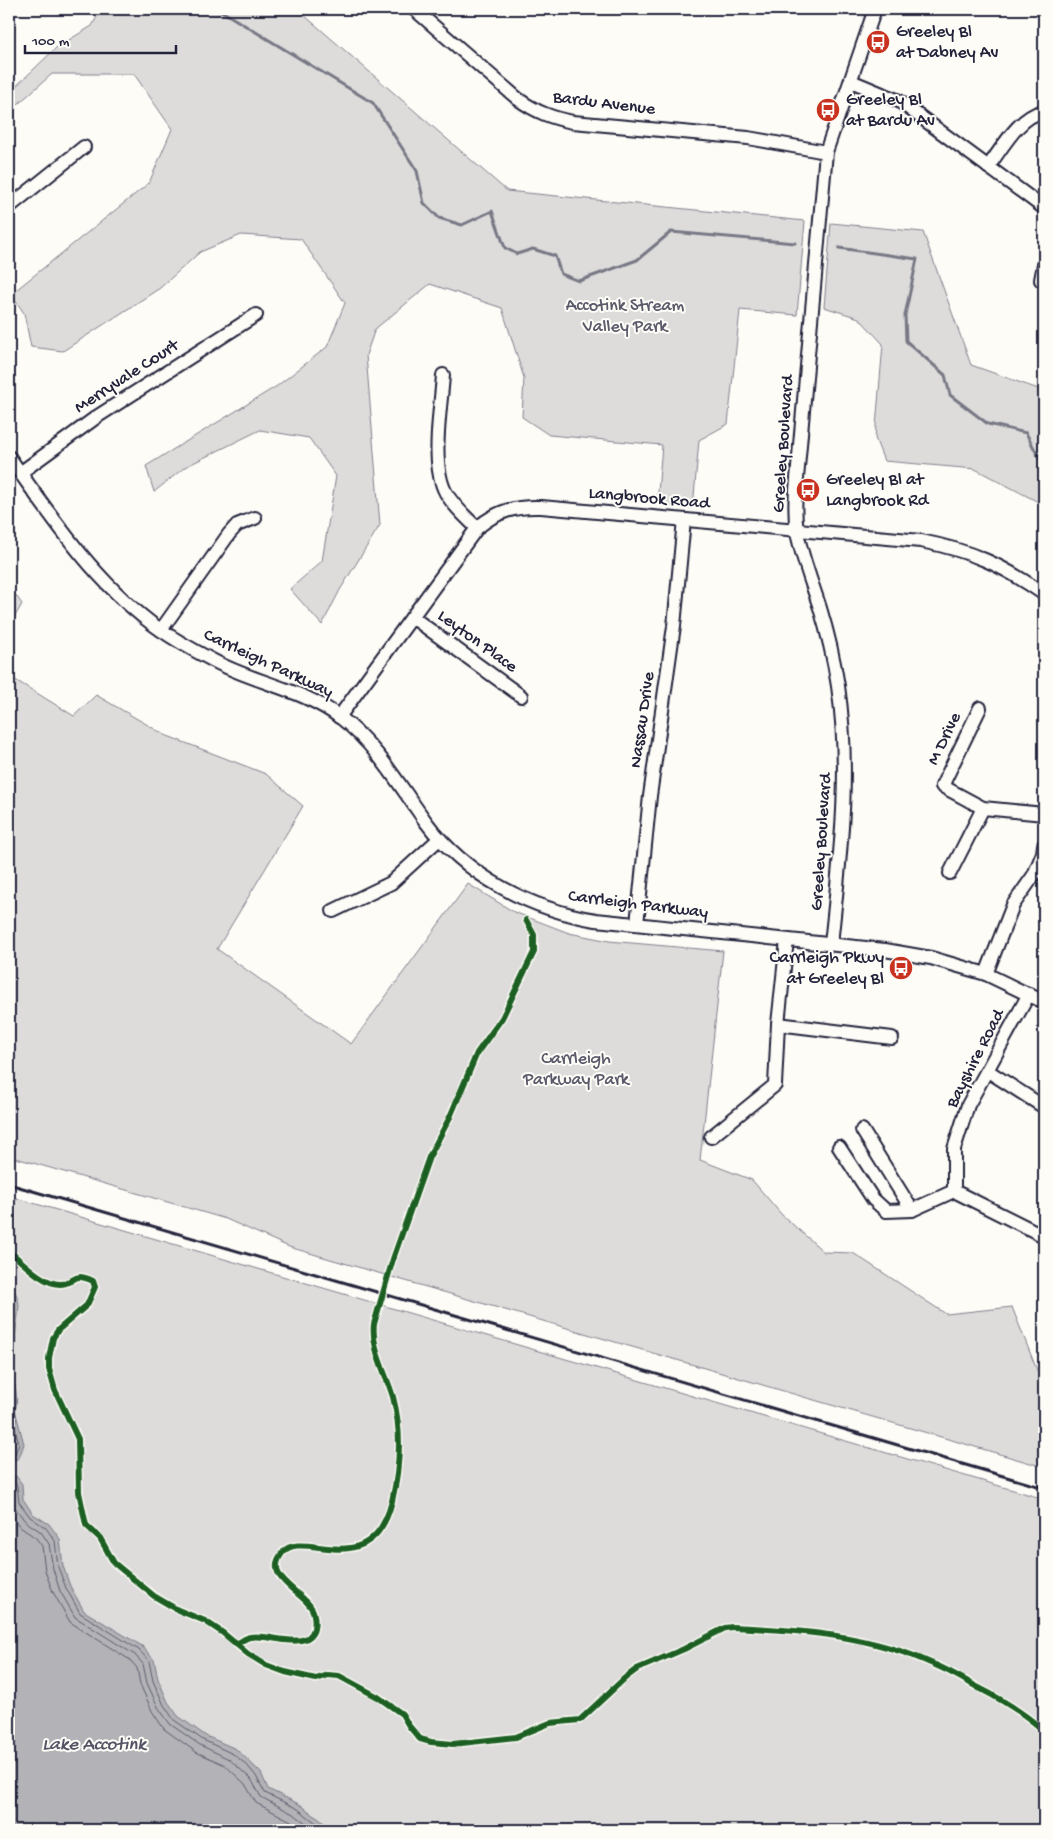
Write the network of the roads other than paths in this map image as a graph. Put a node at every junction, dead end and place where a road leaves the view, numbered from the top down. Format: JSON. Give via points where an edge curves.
{"nodes":[{"id":1,"x":414,"y":9,"type":"edge"},
{"id":2,"x":875,"y":9,"type":"edge"},
{"id":3,"x":851,"y":81,"type":"junction"},
{"id":4,"x":1044,"y":111,"type":"edge"},
{"id":5,"x":84,"y":147,"type":"dead end"},
{"id":6,"x":826,"y":152,"type":"junction"},
{"id":7,"x":988,"y":167,"type":"junction"},
{"id":8,"x":9,"y":207,"type":"edge"},
{"id":9,"x":1044,"y":208,"type":"edge"},
{"id":10,"x":1044,"y":264,"type":"edge"},
{"id":11,"x":1041,"y":280,"type":"dead end"},
{"id":12,"x":256,"y":315,"type":"dead end"},
{"id":13,"x":443,"y":375,"type":"dead end"},
{"id":14,"x":9,"y":457,"type":"edge"},
{"id":15,"x":20,"y":473,"type":"junction"},
{"id":16,"x":255,"y":518,"type":"dead end"},
{"id":17,"x":684,"y":520,"type":"junction"},
{"id":18,"x":477,"y":528,"type":"junction"},
{"id":19,"x":797,"y":530,"type":"junction"},
{"id":20,"x":1044,"y":594,"type":"edge"},
{"id":21,"x":412,"y":617,"type":"junction"},
{"id":22,"x":161,"y":630,"type":"junction"},
{"id":23,"x":521,"y":696,"type":"dead end"},
{"id":24,"x":980,"y":708,"type":"dead end"},
{"id":25,"x":339,"y":717,"type":"junction"},
{"id":26,"x":984,"y":808,"type":"junction"},
{"id":27,"x":1044,"y":814,"type":"edge"},
{"id":28,"x":439,"y":839,"type":"junction"},
{"id":29,"x":1044,"y":845,"type":"edge"},
{"id":30,"x":950,"y":873,"type":"dead end"},
{"id":31,"x":333,"y":911,"type":"dead end"},
{"id":32,"x":637,"y":924,"type":"junction"},
{"id":33,"x":787,"y":940,"type":"junction"},
{"id":34,"x":831,"y":944,"type":"junction"},
{"id":35,"x":986,"y":974,"type":"junction"},
{"id":36,"x":1029,"y":994,"type":"junction"},
{"id":37,"x":1044,"y":1002,"type":"edge"},
{"id":38,"x":778,"y":1024,"type":"junction"},
{"id":39,"x":892,"y":1038,"type":"dead end"},
{"id":40,"x":988,"y":1070,"type":"junction"},
{"id":41,"x":1044,"y":1107,"type":"edge"},
{"id":42,"x":862,"y":1130,"type":"dead end"},
{"id":43,"x":711,"y":1137,"type":"dead end"},
{"id":44,"x":839,"y":1147,"type":"dead end"},
{"id":45,"x":954,"y":1190,"type":"junction"},
{"id":46,"x":912,"y":1210,"type":"junction"},
{"id":47,"x":1044,"y":1236,"type":"edge"}],
"edges":[{"from":1,"to":6,"type":"street","name":"Bardu Avenue","via":[[518,99],[548,117],[748,138]]},
{"from":2,"to":3,"type":"street","name":"Greeley Boulevard"},
{"from":3,"to":6,"type":"street","name":"Greeley Boulevard"},
{"from":3,"to":7,"type":"street","via":[[899,101]]},
{"from":4,"to":7,"type":"street","via":[[1021,124]]},
{"from":5,"to":8,"type":"street"},
{"from":6,"to":19,"type":"street","name":"Greeley Boulevard","via":[[796,490]]},
{"from":7,"to":9,"type":"street"},
{"from":10,"to":11,"type":"street"},
{"from":12,"to":15,"type":"street","name":"Merryvale Court","via":[[98,416]]},
{"from":13,"to":18,"type":"street","via":[[437,461],[439,477],[450,500]]},
{"from":14,"to":15,"type":"street","name":"Carrleigh Parkway"},
{"from":15,"to":22,"type":"street","name":"Carrleigh Parkway","via":[[94,570],[131,607]]},
{"from":16,"to":22,"type":"street","via":[[238,525],[228,534]]},
{"from":17,"to":18,"type":"street","name":"Langbrook Road","via":[[524,506],[499,513]]},
{"from":17,"to":19,"type":"street","name":"Langbrook Road"},
{"from":17,"to":32,"type":"street","name":"Nassau Drive"},
{"from":18,"to":21,"type":"street","name":"Langbrook Road"},
{"from":19,"to":20,"type":"street","name":"Langbrook Road","via":[[947,546],[997,564]]},
{"from":19,"to":34,"type":"street","name":"Greeley Boulevard","via":[[804,564],[830,646],[843,723],[845,798]]},
{"from":21,"to":23,"type":"street","name":"Leyton Place"},
{"from":21,"to":25,"type":"street","name":"Langbrook Road"},
{"from":22,"to":25,"type":"street","name":"Carrleigh Parkway","via":[[217,663],[307,698]]},
{"from":24,"to":26,"type":"street","name":"M Drive","via":[[942,786]]},
{"from":25,"to":28,"type":"street","name":"Carrleigh Parkway","via":[[381,757]]},
{"from":26,"to":27,"type":"street"},
{"from":26,"to":30,"type":"street"},
{"from":28,"to":31,"type":"street","via":[[391,882]]},
{"from":28,"to":32,"type":"street","name":"Carrleigh Parkway","via":[[482,875],[528,901],[578,917]]},
{"from":29,"to":35,"type":"street","via":[[1034,875],[1013,905]]},
{"from":32,"to":33,"type":"street","name":"Carrleigh Parkway"},
{"from":33,"to":34,"type":"street","name":"Carrleigh Parkway"},
{"from":33,"to":38,"type":"street"},
{"from":34,"to":35,"type":"street","name":"Carrleigh Parkway","via":[[931,958]]},
{"from":35,"to":36,"type":"street","name":"Carrleigh Parkway"},
{"from":36,"to":37,"type":"street","name":"Carrleigh Parkway"},
{"from":36,"to":40,"type":"street","name":"Bayshire Road"},
{"from":38,"to":39,"type":"street"},
{"from":38,"to":43,"type":"street","via":[[775,1085]]},
{"from":40,"to":41,"type":"street"},
{"from":40,"to":45,"type":"street","name":"Bayshire Road","via":[[968,1105],[954,1149]]},
{"from":42,"to":46,"type":"street"},
{"from":44,"to":46,"type":"street","via":[[872,1199],[886,1211]]},
{"from":45,"to":46,"type":"street"},
{"from":45,"to":47,"type":"street"}]}
